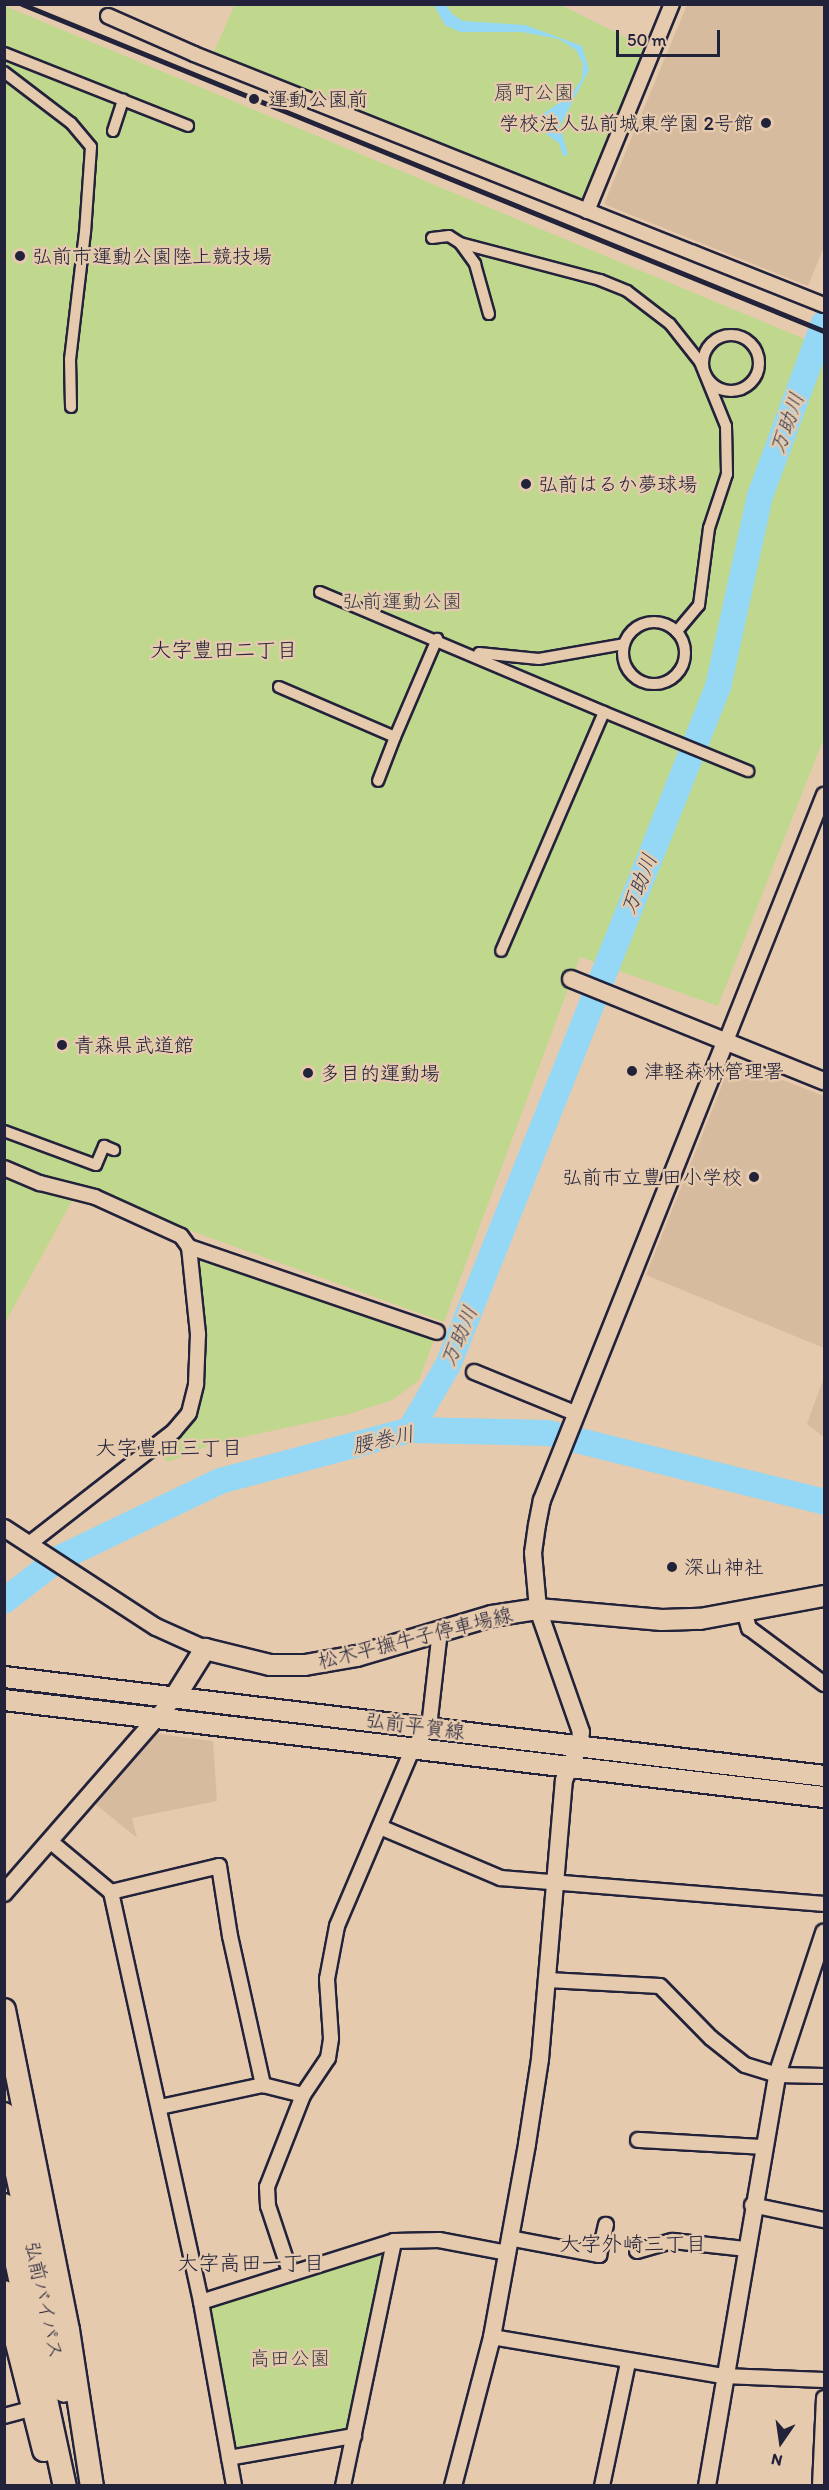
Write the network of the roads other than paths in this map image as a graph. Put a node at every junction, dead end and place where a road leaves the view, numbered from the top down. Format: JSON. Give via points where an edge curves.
{"nodes":[{"id":1,"x":672,"y":4,"type":"edge"},
{"id":2,"x":108,"y":16,"type":"dead end"},
{"id":3,"x":4,"y":53,"type":"edge"},
{"id":4,"x":4,"y":72,"type":"edge"},
{"id":5,"x":123,"y":100,"type":"junction"},
{"id":6,"x":188,"y":126,"type":"dead end"},
{"id":7,"x":113,"y":131,"type":"dead end"},
{"id":8,"x":586,"y":211,"type":"junction"},
{"id":9,"x":432,"y":238,"type":"dead end"},
{"id":10,"x":460,"y":243,"type":"junction"},
{"id":11,"x":824,"y":305,"type":"edge"},
{"id":12,"x":489,"y":314,"type":"dead end"},
{"id":13,"x":704,"y":370,"type":"junction"},
{"id":14,"x":71,"y":407,"type":"dead end"},
{"id":15,"x":320,"y":592,"type":"dead end"},
{"id":16,"x":676,"y":632,"type":"junction"},
{"id":17,"x":437,"y":639,"type":"junction"},
{"id":18,"x":624,"y":644,"type":"junction"},
{"id":19,"x":465,"y":651,"type":"junction"},
{"id":20,"x":279,"y":687,"type":"dead end"},
{"id":21,"x":604,"y":712,"type":"junction"},
{"id":22,"x":395,"y":737,"type":"junction"},
{"id":23,"x":748,"y":771,"type":"dead end"},
{"id":24,"x":378,"y":781,"type":"dead end"},
{"id":25,"x":825,"y":795,"type":"edge"},
{"id":26,"x":501,"y":951,"type":"dead end"},
{"id":27,"x":578,"y":982,"type":"dead end"},
{"id":28,"x":726,"y":1041,"type":"junction"},
{"id":29,"x":825,"y":1081,"type":"edge"},
{"id":30,"x":4,"y":1131,"type":"edge"},
{"id":31,"x":114,"y":1150,"type":"dead end"},
{"id":32,"x":4,"y":1168,"type":"edge"},
{"id":33,"x":189,"y":1248,"type":"junction"},
{"id":34,"x":437,"y":1332,"type":"dead end"},
{"id":35,"x":474,"y":1372,"type":"dead end"},
{"id":36,"x":575,"y":1418,"type":"junction"},
{"id":37,"x":4,"y":1528,"type":"edge"},
{"id":38,"x":34,"y":1548,"type":"junction"},
{"id":39,"x":825,"y":1596,"type":"edge"},
{"id":40,"x":538,"y":1609,"type":"junction"},
{"id":41,"x":744,"y":1611,"type":"junction"},
{"id":42,"x":440,"y":1631,"type":"junction"},
{"id":43,"x":205,"y":1649,"type":"junction"},
{"id":44,"x":4,"y":1677,"type":"edge"},
{"id":45,"x":825,"y":1684,"type":"edge"},
{"id":46,"x":175,"y":1697,"type":"junction"},
{"id":47,"x":4,"y":1700,"type":"edge"},
{"id":48,"x":156,"y":1718,"type":"junction"},
{"id":49,"x":429,"y":1727,"type":"junction"},
{"id":50,"x":579,"y":1746,"type":"junction"},
{"id":51,"x":413,"y":1748,"type":"junction"},
{"id":52,"x":572,"y":1767,"type":"junction"},
{"id":53,"x":825,"y":1776,"type":"edge"},
{"id":54,"x":825,"y":1797,"type":"edge"},
{"id":55,"x":380,"y":1827,"type":"junction"},
{"id":56,"x":50,"y":1841,"type":"junction"},
{"id":57,"x":555,"y":1882,"type":"junction"},
{"id":58,"x":111,"y":1892,"type":"junction"},
{"id":59,"x":4,"y":1893,"type":"edge"},
{"id":60,"x":825,"y":1904,"type":"edge"},
{"id":61,"x":825,"y":1933,"type":"edge"},
{"id":62,"x":548,"y":1980,"type":"junction"},
{"id":63,"x":4,"y":2010,"type":"edge"},
{"id":64,"x":777,"y":2075,"type":"junction"},
{"id":65,"x":825,"y":2076,"type":"edge"},
{"id":66,"x":263,"y":2085,"type":"junction"},
{"id":67,"x":303,"y":2095,"type":"junction"},
{"id":68,"x":160,"y":2107,"type":"junction"},
{"id":69,"x":4,"y":2114,"type":"edge"},
{"id":70,"x":638,"y":2140,"type":"dead end"},
{"id":71,"x":763,"y":2147,"type":"junction"},
{"id":72,"x":4,"y":2205,"type":"edge"},
{"id":73,"x":752,"y":2205,"type":"junction"},
{"id":74,"x":825,"y":2220,"type":"edge"},
{"id":75,"x":606,"y":2225,"type":"dead end"},
{"id":76,"x":394,"y":2241,"type":"junction"},
{"id":77,"x":508,"y":2245,"type":"junction"},
{"id":78,"x":745,"y":2248,"type":"junction"},
{"id":79,"x":637,"y":2251,"type":"dead end"},
{"id":80,"x":290,"y":2272,"type":"junction"},
{"id":81,"x":4,"y":2292,"type":"edge"},
{"id":82,"x":201,"y":2302,"type":"junction"},
{"id":83,"x":492,"y":2337,"type":"junction"},
{"id":84,"x":628,"y":2362,"type":"junction"},
{"id":85,"x":723,"y":2376,"type":"junction"},
{"id":86,"x":825,"y":2380,"type":"edge"},
{"id":87,"x":825,"y":2398,"type":"edge"},
{"id":88,"x":31,"y":2409,"type":"junction"},
{"id":89,"x":4,"y":2416,"type":"edge"},
{"id":90,"x":354,"y":2436,"type":"junction"},
{"id":91,"x":229,"y":2458,"type":"junction"},
{"id":92,"x":55,"y":2486,"type":"edge"},
{"id":93,"x":65,"y":2486,"type":"edge"},
{"id":94,"x":84,"y":2486,"type":"edge"},
{"id":95,"x":92,"y":2486,"type":"edge"},
{"id":96,"x":234,"y":2486,"type":"edge"},
{"id":97,"x":343,"y":2486,"type":"edge"},
{"id":98,"x":453,"y":2486,"type":"edge"},
{"id":99,"x":602,"y":2486,"type":"edge"},
{"id":100,"x":707,"y":2486,"type":"edge"},
{"id":101,"x":820,"y":2486,"type":"edge"}],
"edges":[{"from":1,"to":8,"type":"street"},
{"from":2,"to":8,"type":"street"},
{"from":3,"to":5,"type":"street"},
{"from":4,"to":14,"type":"street","via":[[71,123],[90,147],[86,232],[70,359]]},
{"from":5,"to":6,"type":"street"},
{"from":5,"to":7,"type":"street"},
{"from":8,"to":11,"type":"street"},
{"from":9,"to":10,"type":"street","via":[[449,236]]},
{"from":10,"to":12,"type":"street","via":[[475,264]]},
{"from":10,"to":13,"type":"street","via":[[600,280],[627,291],[670,324]]},
{"from":13,"to":13,"type":"street","via":[[722,389],[739,390],[758,372],[758,354],[746,339],[728,335],[705,352]]},
{"from":13,"to":16,"type":"street","via":[[726,426],[727,474],[709,528],[699,605]]},
{"from":15,"to":17,"type":"street"},
{"from":16,"to":18,"type":"street","via":[[664,624],[644,624],[635,628]]},
{"from":16,"to":18,"type":"street","via":[[684,646],[682,666],[667,680],[657,683],[647,683],[630,673],[625,664]]},
{"from":17,"to":19,"type":"street"},
{"from":17,"to":22,"type":"street"},
{"from":18,"to":19,"type":"street","via":[[539,659]]},
{"from":19,"to":21,"type":"street"},
{"from":20,"to":22,"type":"street"},
{"from":21,"to":23,"type":"street"},
{"from":21,"to":26,"type":"street"},
{"from":22,"to":24,"type":"street"},
{"from":25,"to":28,"type":"street"},
{"from":27,"to":28,"type":"street"},
{"from":28,"to":29,"type":"street"},
{"from":28,"to":36,"type":"street"},
{"from":30,"to":31,"type":"street","via":[[51,1153],[96,1165],[104,1146]]},
{"from":32,"to":33,"type":"street","via":[[95,1197],[181,1236]]},
{"from":33,"to":34,"type":"street"},
{"from":33,"to":38,"type":"street","via":[[198,1334],[189,1413],[174,1431]]},
{"from":35,"to":36,"type":"street"},
{"from":36,"to":40,"type":"street","via":[[542,1500],[537,1525],[533,1553]]},
{"from":37,"to":38,"type":"street"},
{"from":38,"to":43,"type":"street","via":[[156,1627]]},
{"from":39,"to":41,"type":"main road","name":"松木平撫牛子停車場線"},
{"from":40,"to":41,"type":"main road","name":"松木平撫牛子停車場線","via":[[662,1620]]},
{"from":40,"to":42,"type":"main road","name":"松木平撫牛子停車場線","via":[[492,1616]]},
{"from":40,"to":50,"type":"street","via":[[580,1724]]},
{"from":41,"to":45,"type":"street","via":[[749,1628]]},
{"from":42,"to":43,"type":"main road","name":"松木平撫牛子停車場線","via":[[357,1656],[305,1665],[270,1665]]},
{"from":42,"to":49,"type":"street"},
{"from":43,"to":46,"type":"main road"},
{"from":44,"to":46,"type":"main road","name":"弘前平賀線"},
{"from":46,"to":48,"type":"street"},
{"from":46,"to":49,"type":"main road","name":"弘前平賀線"},
{"from":47,"to":48,"type":"main road","name":"弘前平賀線"},
{"from":48,"to":51,"type":"main road","name":"弘前平賀線"},
{"from":48,"to":56,"type":"street"},
{"from":49,"to":50,"type":"main road","name":"弘前平賀線"},
{"from":49,"to":51,"type":"street"},
{"from":50,"to":52,"type":"street"},
{"from":50,"to":53,"type":"main road","name":"弘前平賀線"},
{"from":51,"to":52,"type":"main road","name":"弘前平賀線"},
{"from":51,"to":55,"type":"street"},
{"from":52,"to":54,"type":"main road","name":"弘前平賀線"},
{"from":52,"to":57,"type":"street","via":[[564,1780]]},
{"from":55,"to":57,"type":"street","via":[[501,1878]]},
{"from":55,"to":67,"type":"street","via":[[337,1926],[327,1979],[331,2038],[328,2058]]},
{"from":56,"to":58,"type":"street"},
{"from":56,"to":59,"type":"street"},
{"from":57,"to":60,"type":"street"},
{"from":57,"to":62,"type":"street"},
{"from":58,"to":66,"type":"street","via":[[219,1866],[230,1936]]},
{"from":58,"to":68,"type":"street"},
{"from":61,"to":64,"type":"street"},
{"from":62,"to":64,"type":"street","via":[[660,1986],[711,2038],[745,2065]]},
{"from":62,"to":77,"type":"street","via":[[540,2059]]},
{"from":63,"to":95,"type":"highway","via":[[68,2330]]},
{"from":64,"to":65,"type":"street"},
{"from":64,"to":71,"type":"street"},
{"from":66,"to":67,"type":"street"},
{"from":66,"to":68,"type":"street"},
{"from":67,"to":80,"type":"street","via":[[267,2187],[268,2206]]},
{"from":68,"to":82,"type":"street"},
{"from":69,"to":94,"type":"highway","name":"弘前バイパス"},
{"from":70,"to":71,"type":"street"},
{"from":71,"to":73,"type":"street"},
{"from":72,"to":93,"type":"highway","name":"弘前バイパス"},
{"from":73,"to":74,"type":"street"},
{"from":73,"to":78,"type":"street"},
{"from":75,"to":77,"type":"street","via":[[599,2256]]},
{"from":76,"to":77,"type":"street"},
{"from":76,"to":80,"type":"street"},
{"from":76,"to":90,"type":"street"},
{"from":77,"to":83,"type":"street"},
{"from":78,"to":79,"type":"street","via":[[673,2241]]},
{"from":78,"to":85,"type":"street"},
{"from":80,"to":82,"type":"street"},
{"from":81,"to":88,"type":"highway"},
{"from":82,"to":91,"type":"street"},
{"from":83,"to":84,"type":"street"},
{"from":83,"to":98,"type":"street"},
{"from":84,"to":85,"type":"street"},
{"from":84,"to":99,"type":"street"},
{"from":85,"to":86,"type":"street"},
{"from":85,"to":100,"type":"street"},
{"from":87,"to":101,"type":"street"},
{"from":88,"to":89,"type":"street"},
{"from":88,"to":92,"type":"highway"},
{"from":90,"to":91,"type":"street"},
{"from":90,"to":97,"type":"street"},
{"from":91,"to":96,"type":"street"}]}
